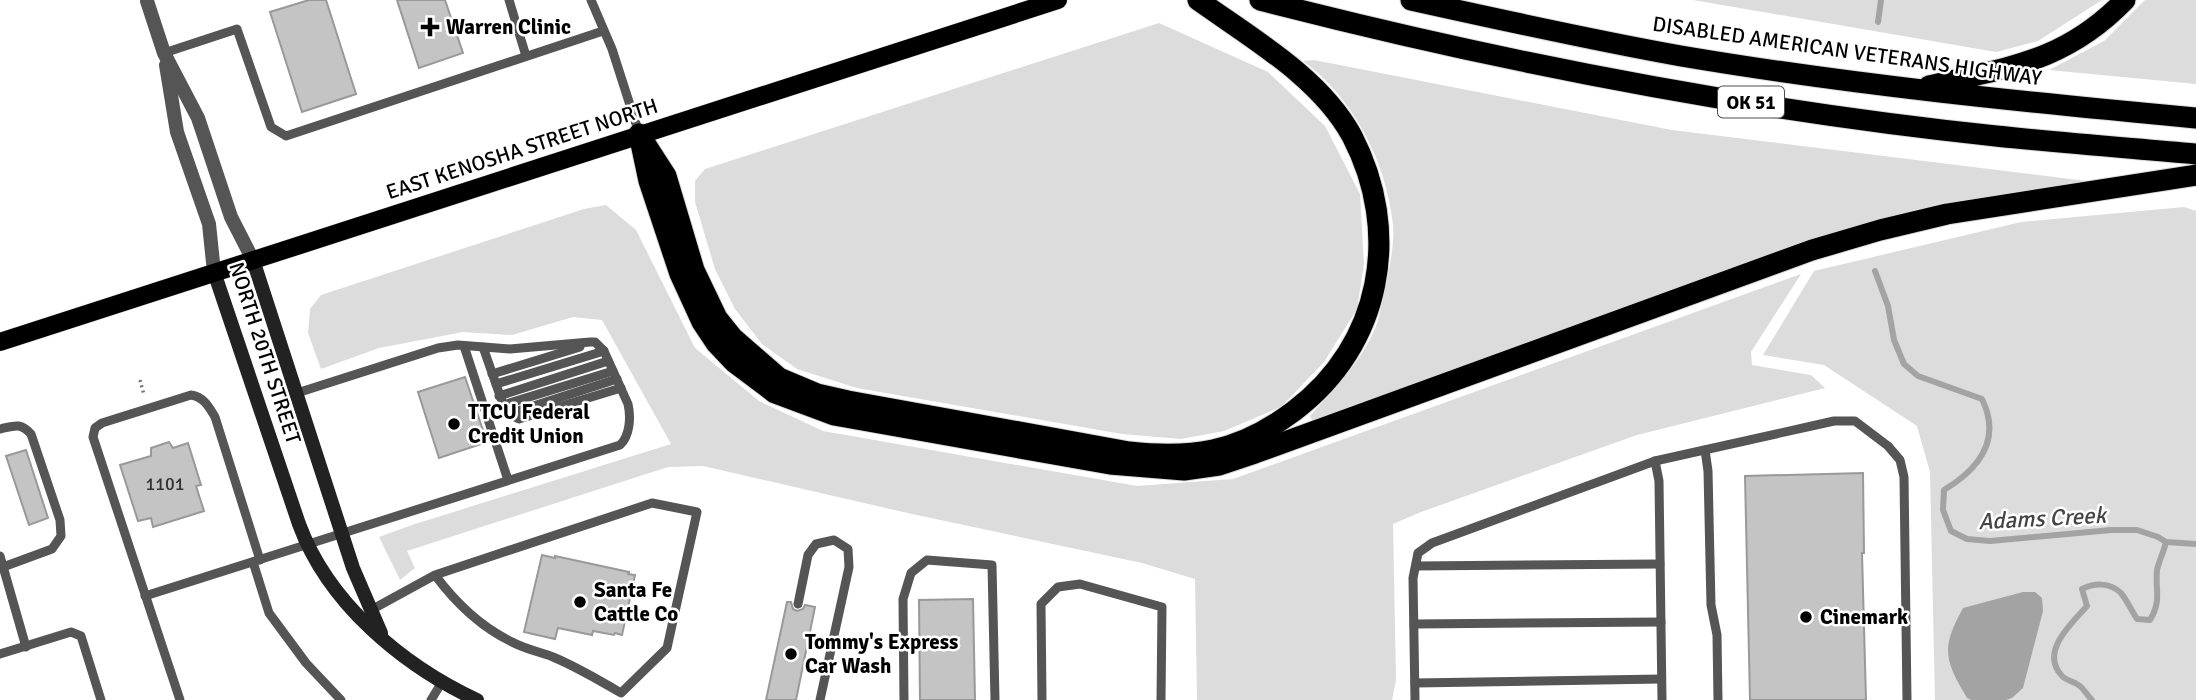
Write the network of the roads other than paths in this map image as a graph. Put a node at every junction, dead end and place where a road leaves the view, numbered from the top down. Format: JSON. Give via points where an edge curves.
{"nodes":[{"id":1,"x":509,"y":0,"type":"edge"},
{"id":2,"x":591,"y":0,"type":"edge"},
{"id":3,"x":1058,"y":0,"type":"edge"},
{"id":4,"x":1198,"y":0,"type":"edge"},
{"id":5,"x":1259,"y":0,"type":"edge"},
{"id":6,"x":1411,"y":0,"type":"edge"},
{"id":7,"x":2125,"y":0,"type":"edge"},
{"id":8,"x":147,"y":1,"type":"edge"},
{"id":9,"x":603,"y":31,"type":"junction"},
{"id":10,"x":164,"y":53,"type":"junction"},
{"id":11,"x":526,"y":56,"type":"junction"},
{"id":12,"x":1914,"y":90,"type":"junction"},
{"id":13,"x":2196,"y":118,"type":"edge"},
{"id":14,"x":639,"y":134,"type":"junction"},
{"id":15,"x":2196,"y":154,"type":"edge"},
{"id":16,"x":2196,"y":175,"type":"edge"},
{"id":17,"x":253,"y":260,"type":"junction"},
{"id":18,"x":214,"y":272,"type":"junction"},
{"id":19,"x":0,"y":342,"type":"edge"},
{"id":20,"x":595,"y":342,"type":"junction"},
{"id":21,"x":464,"y":346,"type":"junction"},
{"id":22,"x":483,"y":347,"type":"junction"},
{"id":23,"x":604,"y":351,"type":"junction"},
{"id":24,"x":608,"y":361,"type":"junction"},
{"id":25,"x":492,"y":374,"type":"junction"},
{"id":26,"x":617,"y":379,"type":"junction"},
{"id":27,"x":496,"y":384,"type":"junction"},
{"id":28,"x":296,"y":393,"type":"junction"},
{"id":29,"x":501,"y":400,"type":"junction"},
{"id":30,"x":0,"y":429,"type":"edge"},
{"id":31,"x":1705,"y":450,"type":"junction"},
{"id":32,"x":1655,"y":461,"type":"junction"},
{"id":33,"x":508,"y":480,"type":"junction"},
{"id":34,"x":342,"y":533,"type":"junction"},
{"id":35,"x":307,"y":545,"type":"junction"},
{"id":36,"x":0,"y":555,"type":"edge"},
{"id":37,"x":257,"y":561,"type":"junction"},
{"id":38,"x":1660,"y":564,"type":"junction"},
{"id":39,"x":1416,"y":566,"type":"junction"},
{"id":40,"x":3,"y":567,"type":"junction"},
{"id":41,"x":435,"y":575,"type":"junction"},
{"id":42,"x":145,"y":596,"type":"junction"},
{"id":43,"x":797,"y":604,"type":"dead end"},
{"id":44,"x":371,"y":610,"type":"junction"},
{"id":45,"x":1661,"y":622,"type":"junction"},
{"id":46,"x":1414,"y":624,"type":"junction"},
{"id":47,"x":383,"y":638,"type":"junction"},
{"id":48,"x":26,"y":646,"type":"junction"},
{"id":49,"x":0,"y":654,"type":"edge"},
{"id":50,"x":1661,"y":679,"type":"junction"},
{"id":51,"x":442,"y":682,"type":"junction"},
{"id":52,"x":1415,"y":683,"type":"junction"},
{"id":53,"x":624,"y":696,"type":"edge"},
{"id":54,"x":101,"y":700,"type":"edge"},
{"id":55,"x":180,"y":700,"type":"edge"},
{"id":56,"x":341,"y":700,"type":"edge"},
{"id":57,"x":431,"y":700,"type":"edge"},
{"id":58,"x":477,"y":700,"type":"edge"},
{"id":59,"x":820,"y":700,"type":"edge"},
{"id":60,"x":904,"y":700,"type":"edge"},
{"id":61,"x":995,"y":700,"type":"edge"},
{"id":62,"x":1042,"y":700,"type":"edge"},
{"id":63,"x":1161,"y":700,"type":"edge"},
{"id":64,"x":1415,"y":700,"type":"edge"},
{"id":65,"x":1662,"y":700,"type":"edge"},
{"id":66,"x":1718,"y":700,"type":"edge"},
{"id":67,"x":1907,"y":700,"type":"edge"}],
"edges":[{"from":1,"to":11,"type":"lane"},
{"from":2,"to":9,"type":"lane"},
{"from":3,"to":14,"type":"main road","name":"EAST KENOSHA STREET NORTH"},
{"from":4,"to":14,"type":"highway","via":[[1292,68],[1336,111],[1363,161],[1380,228],[1371,301],[1362,327],[1336,370],[1285,418],[1215,450],[1129,453],[848,401],[779,378],[717,318],[694,270],[666,176]]},
{"from":5,"to":15,"type":"highway","number":"OK 51","via":[[1643,85],[1996,136]]},
{"from":6,"to":12,"type":"highway","name":"DISABLED AMERICAN VETERANS HIGHWAY","number":"OK 51","via":[[1680,55]]},
{"from":7,"to":12,"type":"highway","via":[[2097,27],[2057,51]]},
{"from":8,"to":10,"type":"street","name":"NORTH 20TH STREET"},
{"from":9,"to":11,"type":"lane"},
{"from":9,"to":14,"type":"lane"},
{"from":10,"to":11,"type":"lane","via":[[237,29],[271,127],[286,135]]},
{"from":10,"to":17,"type":"street","name":"NORTH 20TH STREET","via":[[198,118],[232,217]]},
{"from":10,"to":18,"type":"street","name":"NORTH 20TH STREET","via":[[177,132],[209,224]]},
{"from":12,"to":13,"type":"highway","name":"DISABLED AMERICAN VETERANS HIGHWAY","number":"OK 51"},
{"from":14,"to":16,"type":"highway","via":[[649,181],[680,274],[702,322],[733,362],[775,393],[834,415],[1110,464],[1184,470],[1255,453],[1812,250],[1880,230],[1947,214]]},
{"from":14,"to":17,"type":"main road","name":"EAST KENOSHA STREET NORTH"},
{"from":17,"to":18,"type":"main road","name":"EAST KENOSHA STREET NORTH"},
{"from":17,"to":28,"type":"street","name":"NORTH 20TH STREET"},
{"from":18,"to":19,"type":"main road","name":"EAST KENOSHA STREET NORTH"},
{"from":18,"to":35,"type":"street","name":"NORTH 20TH STREET"},
{"from":20,"to":22,"type":"lane"},
{"from":20,"to":23,"type":"lane"},
{"from":20,"to":25,"type":"lane"},
{"from":21,"to":22,"type":"lane"},
{"from":21,"to":28,"type":"lane","via":[[438,348]]},
{"from":21,"to":33,"type":"lane"},
{"from":22,"to":25,"type":"lane"},
{"from":23,"to":24,"type":"lane"},
{"from":23,"to":27,"type":"lane"},
{"from":24,"to":26,"type":"lane"},
{"from":24,"to":29,"type":"lane"},
{"from":25,"to":27,"type":"lane"},
{"from":26,"to":29,"type":"lane"},
{"from":26,"to":29,"type":"lane","via":[[524,419],[509,414]]},
{"from":26,"to":33,"type":"lane","via":[[630,413],[624,443]]},
{"from":27,"to":29,"type":"lane"},
{"from":28,"to":34,"type":"street","name":"NORTH 20TH STREET"},
{"from":30,"to":40,"type":"lane","via":[[16,425],[31,434],[60,520],[61,536],[52,549]]},
{"from":31,"to":32,"type":"lane"},
{"from":31,"to":66,"type":"lane"},
{"from":31,"to":67,"type":"lane","via":[[1834,421],[1855,421],[1900,460],[1904,477]]},
{"from":32,"to":38,"type":"lane"},
{"from":32,"to":39,"type":"lane","via":[[1432,543],[1418,554]]},
{"from":33,"to":34,"type":"lane"},
{"from":34,"to":35,"type":"lane"},
{"from":34,"to":44,"type":"street","name":"NORTH 20TH STREET"},
{"from":35,"to":37,"type":"lane"},
{"from":35,"to":47,"type":"street","name":"NORTH 20TH STREET","via":[[322,572]]},
{"from":36,"to":40,"type":"lane"},
{"from":37,"to":42,"type":"lane"},
{"from":37,"to":42,"type":"lane","via":[[215,418],[199,396],[180,398],[102,423],[93,437]]},
{"from":37,"to":56,"type":"lane","via":[[269,613]]},
{"from":38,"to":39,"type":"lane"},
{"from":38,"to":45,"type":"lane"},
{"from":39,"to":46,"type":"lane"},
{"from":40,"to":48,"type":"lane"},
{"from":41,"to":44,"type":"lane"},
{"from":41,"to":53,"type":"lane","via":[[452,598],[512,642],[591,675]]},
{"from":41,"to":53,"type":"lane","via":[[652,503],[697,512],[667,648]]},
{"from":42,"to":55,"type":"lane"},
{"from":43,"to":59,"type":"lane","via":[[808,555],[816,544],[834,540],[848,549],[849,567]]},
{"from":44,"to":47,"type":"street","name":"NORTH 20TH STREET"},
{"from":45,"to":46,"type":"lane"},
{"from":45,"to":50,"type":"lane"},
{"from":46,"to":52,"type":"lane"},
{"from":47,"to":51,"type":"street","name":"NORTH 20TH STREET"},
{"from":48,"to":49,"type":"lane"},
{"from":48,"to":54,"type":"lane","via":[[71,632],[81,636]]},
{"from":50,"to":52,"type":"lane"},
{"from":50,"to":65,"type":"lane"},
{"from":51,"to":57,"type":"lane"},
{"from":51,"to":58,"type":"street","name":"NORTH 20TH STREET"},
{"from":52,"to":64,"type":"lane"},
{"from":60,"to":61,"type":"lane","via":[[903,599],[911,573],[927,561],[992,565]]},
{"from":62,"to":63,"type":"lane","via":[[1041,604],[1058,587],[1080,583],[1161,607]]}]}
